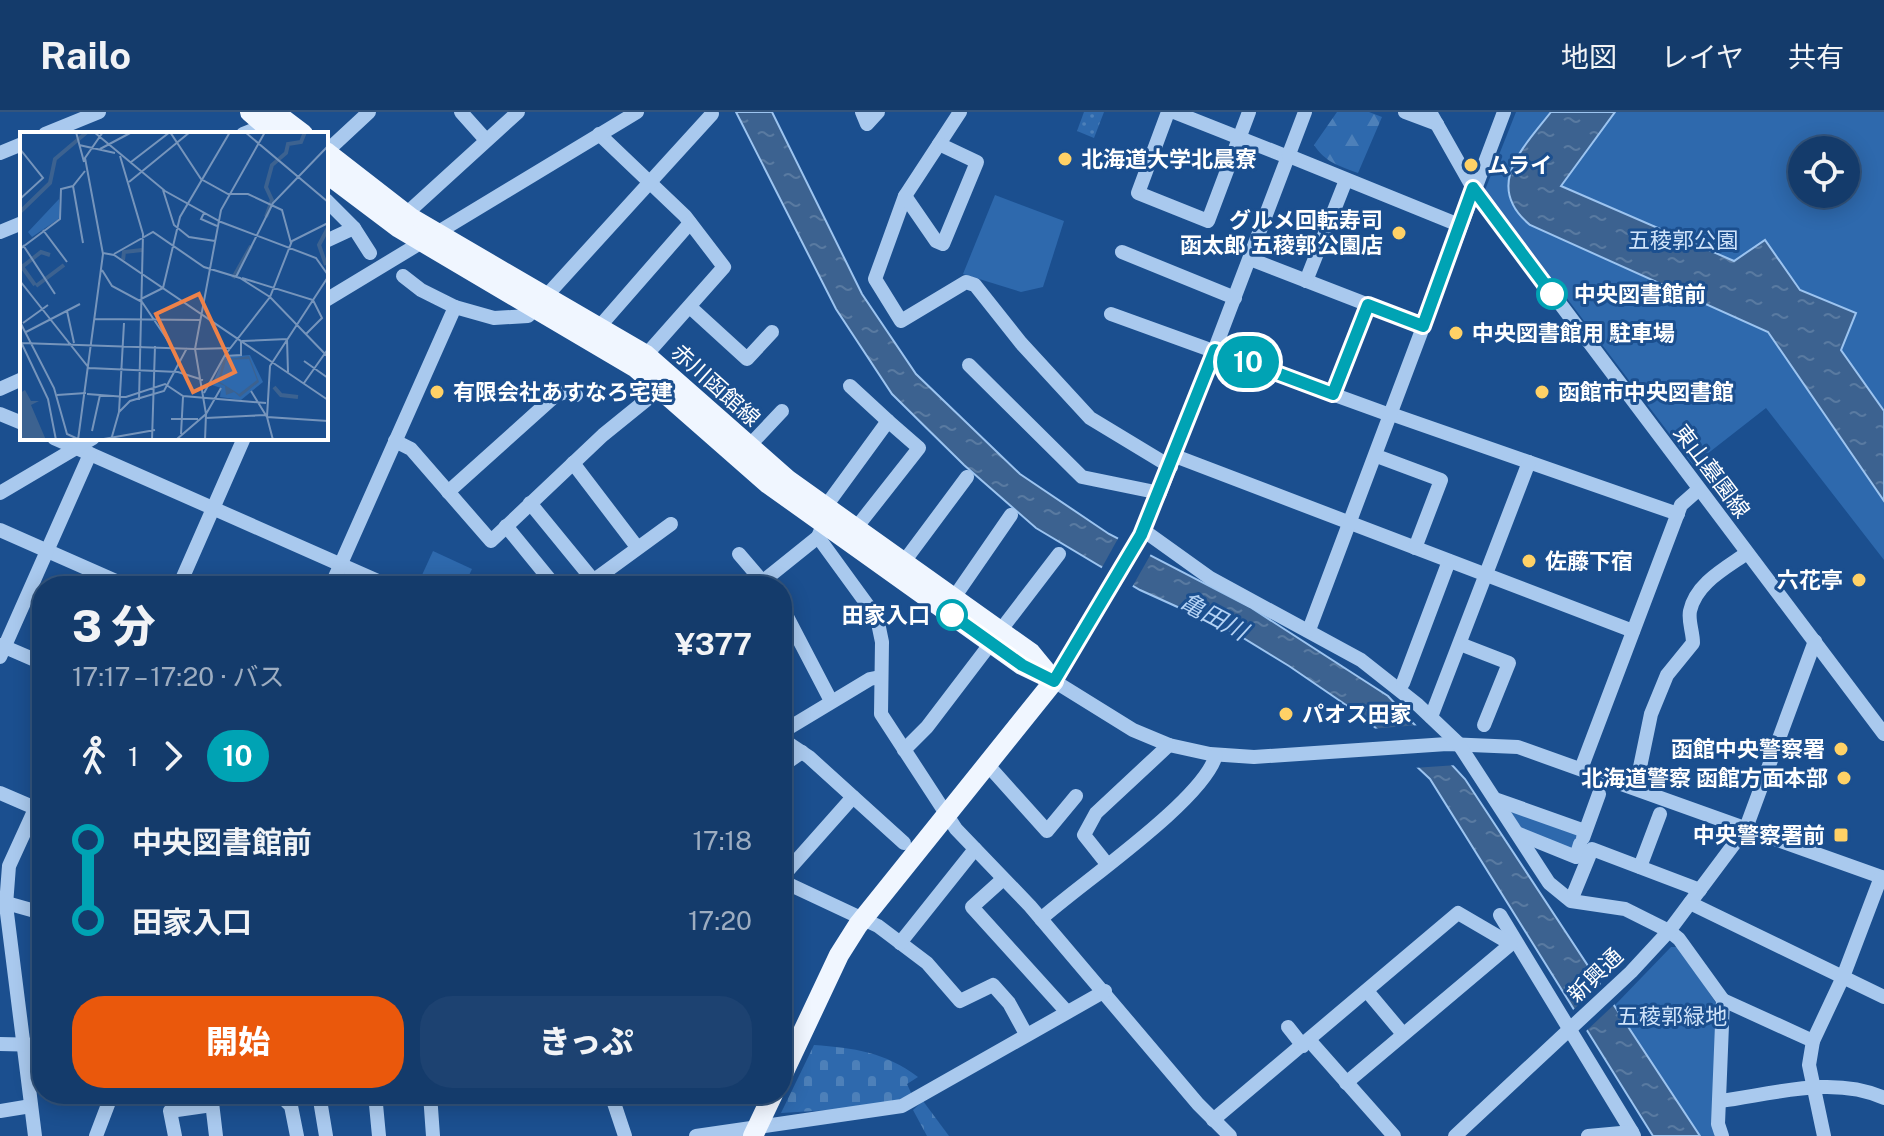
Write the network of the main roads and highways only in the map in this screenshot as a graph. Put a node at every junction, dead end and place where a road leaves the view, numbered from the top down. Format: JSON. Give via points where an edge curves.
{"nodes":[{"id":1,"x":266,"y":118,"type":"edge"},
{"id":2,"x":298,"y":132,"type":"edge"},
{"id":3,"x":328,"y":154,"type":"edge"},
{"id":4,"x":328,"y":174,"type":"edge"},
{"id":5,"x":430,"y":237,"type":"junction"},
{"id":6,"x":541,"y":302,"type":"junction"},
{"id":7,"x":822,"y":523,"type":"junction"},
{"id":8,"x":996,"y":637,"type":"junction"},
{"id":9,"x":792,"y":1055,"type":"edge"},
{"id":10,"x":768,"y":1104,"type":"edge"},
{"id":11,"x":756,"y":1131,"type":"edge"}],
"edges":[{"from":1,"to":2,"type":"main road"},
{"from":3,"to":5,"type":"main road","name":"赤川函館線"},
{"from":4,"to":5,"type":"main road","name":"赤川函館線"},
{"from":5,"to":6,"type":"main road","name":"赤川函館線"},
{"from":6,"to":7,"type":"main road","name":"赤川函館線","via":[[661,388],[767,483]]},
{"from":6,"to":7,"type":"main road","name":"赤川函館線","via":[[600,326],[646,355],[749,446]]},
{"from":7,"to":8,"type":"main road","name":"赤川函館線"},
{"from":7,"to":8,"type":"main road","name":"赤川函館線","via":[[856,528]]},
{"from":8,"to":9,"type":"main road","name":"赤川函館線","via":[[1022,665],[1054,681],[864,918],[839,955]]},
{"from":10,"to":11,"type":"main road"}]}
